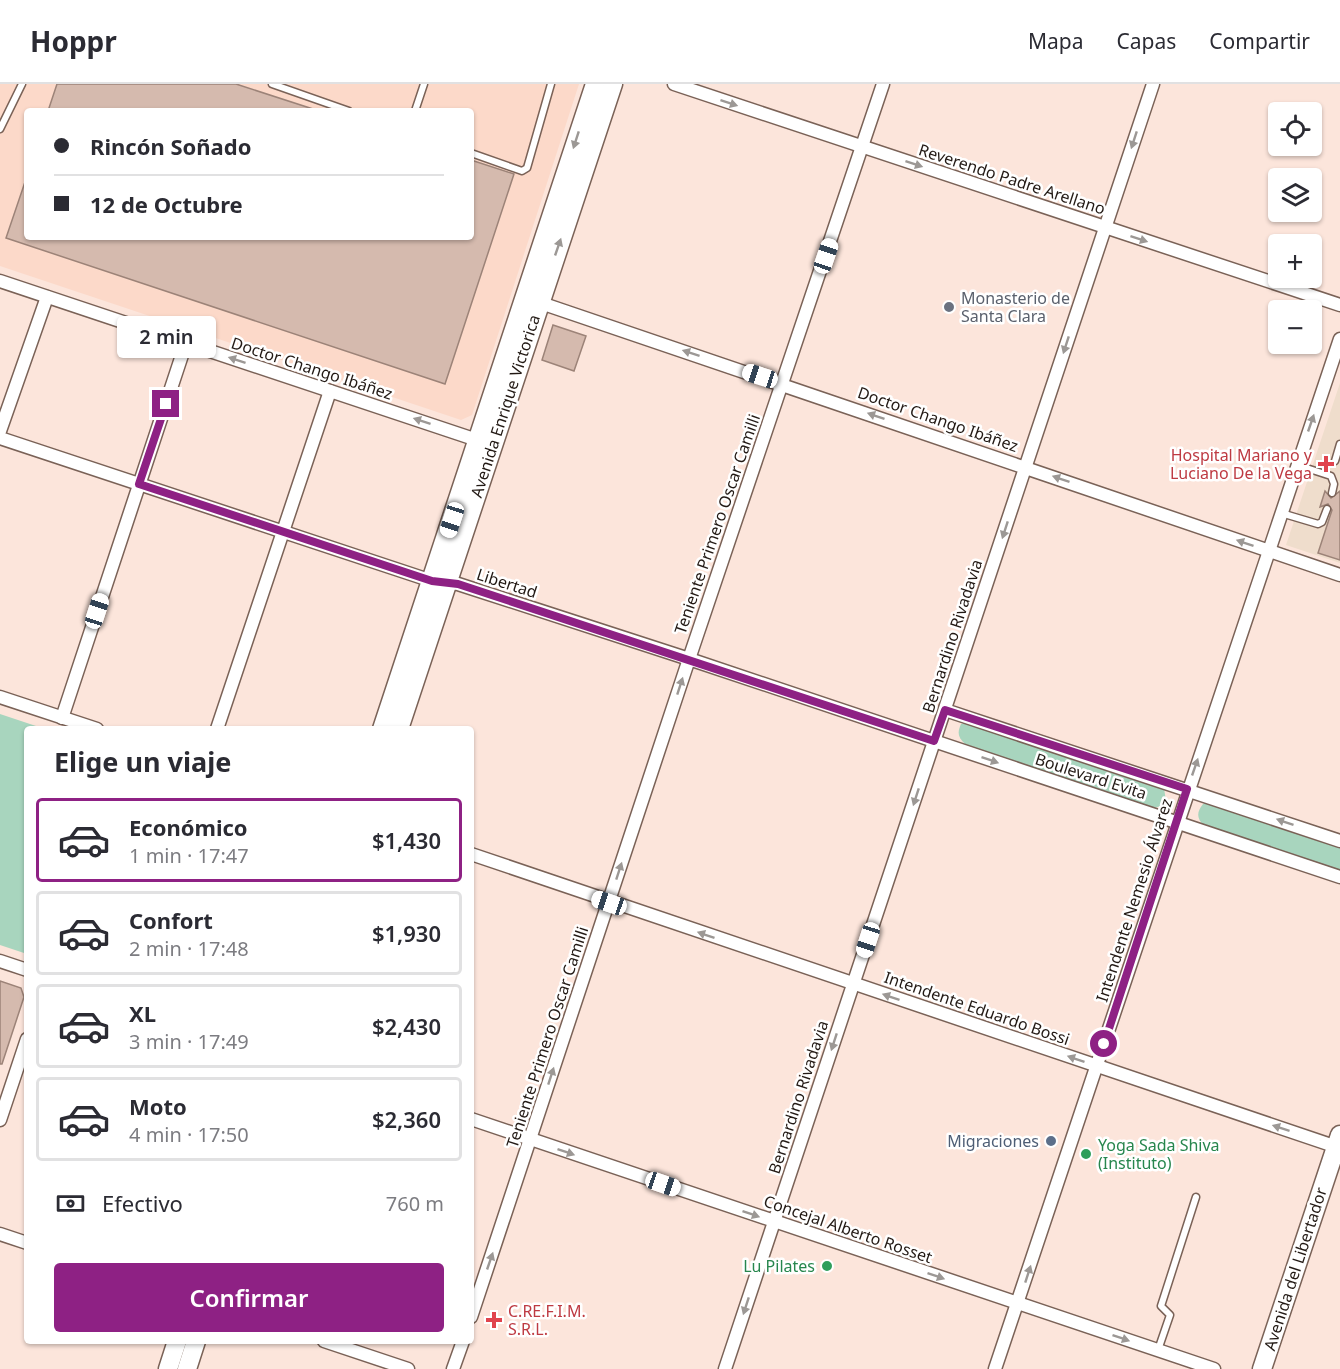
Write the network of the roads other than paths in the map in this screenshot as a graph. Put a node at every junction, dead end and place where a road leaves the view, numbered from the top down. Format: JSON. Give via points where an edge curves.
{"nodes":[{"id":1,"x":22,"y":84,"type":"edge"},
{"id":2,"x":272,"y":84,"type":"edge"},
{"id":3,"x":424,"y":84,"type":"edge"},
{"id":4,"x":551,"y":84,"type":"edge"},
{"id":5,"x":595,"y":84,"type":"edge"},
{"id":6,"x":613,"y":84,"type":"edge"},
{"id":7,"x":674,"y":84,"type":"edge"},
{"id":8,"x":883,"y":84,"type":"edge"},
{"id":9,"x":1153,"y":84,"type":"edge"},
{"id":10,"x":340,"y":108,"type":"edge"},
{"id":11,"x":416,"y":108,"type":"edge"},
{"id":12,"x":0,"y":129,"type":"edge"},
{"id":13,"x":862,"y":147,"type":"junction"},
{"id":14,"x":474,"y":154,"type":"edge"},
{"id":15,"x":1105,"y":227,"type":"junction"},
{"id":16,"x":0,"y":281,"type":"edge"},
{"id":17,"x":47,"y":297,"type":"junction"},
{"id":18,"x":531,"y":299,"type":"junction"},
{"id":19,"x":1340,"y":305,"type":"edge"},
{"id":20,"x":186,"y":343,"type":"junction"},
{"id":21,"x":1339,"y":343,"type":"edge"},
{"id":22,"x":782,"y":384,"type":"junction"},
{"id":23,"x":330,"y":391,"type":"junction"},
{"id":24,"x":0,"y":431,"type":"edge"},
{"id":25,"x":0,"y":438,"type":"edge"},
{"id":26,"x":477,"y":440,"type":"junction"},
{"id":27,"x":1340,"y":444,"type":"edge"},
{"id":28,"x":1335,"y":461,"type":"dead end"},
{"id":29,"x":1297,"y":465,"type":"junction"},
{"id":30,"x":1026,"y":466,"type":"junction"},
{"id":31,"x":139,"y":484,"type":"junction"},
{"id":32,"x":1332,"y":493,"type":"dead end"},
{"id":33,"x":1327,"y":509,"type":"dead end"},
{"id":34,"x":1280,"y":513,"type":"junction"},
{"id":35,"x":283,"y":532,"type":"junction"},
{"id":36,"x":1268,"y":550,"type":"junction"},
{"id":37,"x":1340,"y":575,"type":"edge"},
{"id":38,"x":440,"y":582,"type":"junction"},
{"id":39,"x":689,"y":659,"type":"junction"},
{"id":40,"x":0,"y":697,"type":"edge"},
{"id":41,"x":945,"y":710,"type":"junction"},
{"id":42,"x":62,"y":718,"type":"junction"},
{"id":43,"x":87,"y":726,"type":"edge"},
{"id":44,"x":218,"y":726,"type":"edge"},
{"id":45,"x":383,"y":726,"type":"edge"},
{"id":46,"x":400,"y":726,"type":"edge"},
{"id":47,"x":934,"y":741,"type":"junction"},
{"id":48,"x":1187,"y":789,"type":"junction"},
{"id":49,"x":1177,"y":822,"type":"junction"},
{"id":50,"x":1340,"y":840,"type":"edge"},
{"id":51,"x":474,"y":855,"type":"edge"},
{"id":52,"x":1340,"y":877,"type":"edge"},
{"id":53,"x":609,"y":903,"type":"junction"},
{"id":54,"x":0,"y":961,"type":"edge"},
{"id":55,"x":24,"y":969,"type":"edge"},
{"id":56,"x":853,"y":984,"type":"junction"},
{"id":57,"x":24,"y":1048,"type":"edge"},
{"id":58,"x":1097,"y":1066,"type":"junction"},
{"id":59,"x":0,"y":1120,"type":"edge"},
{"id":60,"x":474,"y":1120,"type":"edge"},
{"id":61,"x":530,"y":1140,"type":"junction"},
{"id":62,"x":1339,"y":1143,"type":"edge"},
{"id":63,"x":1196,"y":1197,"type":"dead end"},
{"id":64,"x":774,"y":1221,"type":"junction"},
{"id":65,"x":0,"y":1233,"type":"edge"},
{"id":66,"x":24,"y":1242,"type":"edge"},
{"id":67,"x":1018,"y":1303,"type":"junction"},
{"id":68,"x":474,"y":1308,"type":"edge"},
{"id":69,"x":176,"y":1344,"type":"edge"},
{"id":70,"x":195,"y":1344,"type":"edge"},
{"id":71,"x":333,"y":1344,"type":"edge"},
{"id":72,"x":462,"y":1344,"type":"edge"},
{"id":73,"x":1158,"y":1350,"type":"junction"},
{"id":74,"x":168,"y":1369,"type":"edge"},
{"id":75,"x":187,"y":1369,"type":"edge"},
{"id":76,"x":408,"y":1369,"type":"edge"},
{"id":77,"x":453,"y":1369,"type":"edge"},
{"id":78,"x":725,"y":1369,"type":"edge"},
{"id":79,"x":995,"y":1369,"type":"edge"},
{"id":80,"x":1215,"y":1369,"type":"edge"},
{"id":81,"x":1262,"y":1369,"type":"edge"}],
"edges":[{"from":1,"to":12,"type":"lane"},
{"from":2,"to":10,"type":"lane"},
{"from":3,"to":11,"type":"lane"},
{"from":4,"to":14,"type":"lane","via":[[527,168],[522,171]]},
{"from":5,"to":18,"type":"main road","name":"Avenida Enrique Victorica","one_way":true},
{"from":18,"to":6,"type":"main road","name":"Avenida Enrique Victorica","one_way":true},
{"from":7,"to":13,"type":"street","name":"Reverendo Padre Arellano","one_way":true},
{"from":8,"to":13,"type":"street","name":"Teniente Primero Oscar Camilli"},
{"from":9,"to":15,"type":"street","name":"Bernardino Rivadavia","one_way":true},
{"from":13,"to":15,"type":"street","name":"Reverendo Padre Arellano","one_way":true},
{"from":13,"to":22,"type":"street","name":"Teniente Primero Oscar Camilli"},
{"from":15,"to":19,"type":"street","name":"Reverendo Padre Arellano","one_way":true},
{"from":15,"to":30,"type":"street","name":"Bernardino Rivadavia","one_way":true},
{"from":16,"to":17,"type":"street","name":"Doctor Chango Ibáñez"},
{"from":17,"to":20,"type":"street","name":"Doctor Chango Ibáñez"},
{"from":17,"to":24,"type":"street"},
{"from":22,"to":18,"type":"street","name":"Doctor Chango Ibáñez","one_way":true},
{"from":18,"to":26,"type":"main road","name":"Avenida Enrique Victorica"},
{"from":18,"to":38,"type":"main road","name":"Avenida Enrique Victorica"},
{"from":23,"to":20,"type":"street","name":"Doctor Chango Ibáñez","one_way":true},
{"from":20,"to":31,"type":"street"},
{"from":29,"to":21,"type":"street","name":"Intendente Nemesio Álvarez","one_way":true},
{"from":30,"to":22,"type":"street","name":"Doctor Chango Ibáñez","one_way":true},
{"from":22,"to":39,"type":"street","name":"Teniente Primero Oscar Camilli"},
{"from":26,"to":23,"type":"street","name":"Doctor Chango Ibáñez","one_way":true},
{"from":23,"to":35,"type":"street"},
{"from":25,"to":31,"type":"street","name":"Libertad"},
{"from":26,"to":38,"type":"main road","name":"Avenida Enrique Victorica"},
{"from":27,"to":28,"type":"lane"},
{"from":29,"to":32,"type":"lane","via":[[1331,476]]},
{"from":29,"to":34,"type":"street","name":"Intendente Nemesio Álvarez"},
{"from":36,"to":30,"type":"street","name":"Doctor Chango Ibáñez","one_way":true},
{"from":30,"to":41,"type":"street","name":"Bernardino Rivadavia","one_way":true},
{"from":31,"to":35,"type":"street","name":"Libertad"},
{"from":31,"to":42,"type":"street"},
{"from":33,"to":34,"type":"lane","via":[[1318,524]]},
{"from":34,"to":36,"type":"street","name":"Intendente Nemesio Álvarez"},
{"from":35,"to":38,"type":"street","name":"Libertad"},
{"from":35,"to":44,"type":"street"},
{"from":36,"to":37,"type":"street","name":"Doctor Chango Ibáñez"},
{"from":48,"to":36,"type":"street","name":"Intendente Nemesio Álvarez","one_way":true},
{"from":38,"to":39,"type":"street","name":"Libertad"},
{"from":38,"to":45,"type":"main road","name":"Avenida Enrique Victorica"},
{"from":38,"to":46,"type":"main road","name":"Avenida Enrique Victorica"},
{"from":39,"to":47,"type":"street","name":"Libertad"},
{"from":53,"to":39,"type":"street","name":"Teniente Primero Oscar Camilli","one_way":true},
{"from":40,"to":42,"type":"street"},
{"from":41,"to":47,"type":"street","name":"Bernardino Rivadavia"},
{"from":41,"to":48,"type":"street","name":"Boulevard Evita"},
{"from":42,"to":43,"type":"street"},
{"from":47,"to":49,"type":"street","name":"Boulevard Evita","one_way":true},
{"from":47,"to":56,"type":"street","name":"Bernardino Rivadavia","one_way":true},
{"from":48,"to":49,"type":"street","name":"Intendente Nemesio Álvarez"},
{"from":50,"to":48,"type":"street","name":"Boulevard Evita","one_way":true},
{"from":49,"to":52,"type":"street","name":"Boulevard Evita"},
{"from":49,"to":58,"type":"street","name":"Intendente Nemesio Álvarez"},
{"from":51,"to":53,"type":"street","name":"Intendente Eduardo Bossi"},
{"from":56,"to":53,"type":"street","name":"Intendente Eduardo Bossi","one_way":true},
{"from":61,"to":53,"type":"street","name":"Teniente Primero Oscar Camilli","one_way":true},
{"from":54,"to":55,"type":"street"},
{"from":58,"to":56,"type":"street","name":"Intendente Eduardo Bossi","one_way":true},
{"from":56,"to":64,"type":"street","name":"Bernardino Rivadavia","one_way":true},
{"from":57,"to":59,"type":"street"},
{"from":62,"to":58,"type":"street","name":"Intendente Eduardo Bossi","one_way":true},
{"from":67,"to":58,"type":"street","name":"Intendente Nemesio Álvarez","one_way":true},
{"from":60,"to":61,"type":"street","name":"Concejal Alberto Rosset"},
{"from":61,"to":64,"type":"street","name":"Concejal Alberto Rosset","one_way":true},
{"from":68,"to":61,"type":"street","name":"Teniente Primero Oscar Camilli","one_way":true},
{"from":62,"to":81,"type":"main road","name":"Avenida del Libertador"},
{"from":63,"to":73,"type":"lane","via":[[1161,1306],[1170,1315]]},
{"from":64,"to":67,"type":"street","name":"Concejal Alberto Rosset","one_way":true},
{"from":64,"to":78,"type":"street","name":"Bernardino Rivadavia","one_way":true},
{"from":65,"to":66,"type":"street"},
{"from":67,"to":73,"type":"street","name":"Concejal Alberto Rosset","one_way":true},
{"from":67,"to":79,"type":"street","name":"Intendente Nemesio Álvarez"},
{"from":69,"to":74,"type":"main road"},
{"from":70,"to":75,"type":"main road"},
{"from":71,"to":76,"type":"street"},
{"from":72,"to":77,"type":"street"},
{"from":73,"to":80,"type":"street","name":"Concejal Alberto Rosset"}]}
